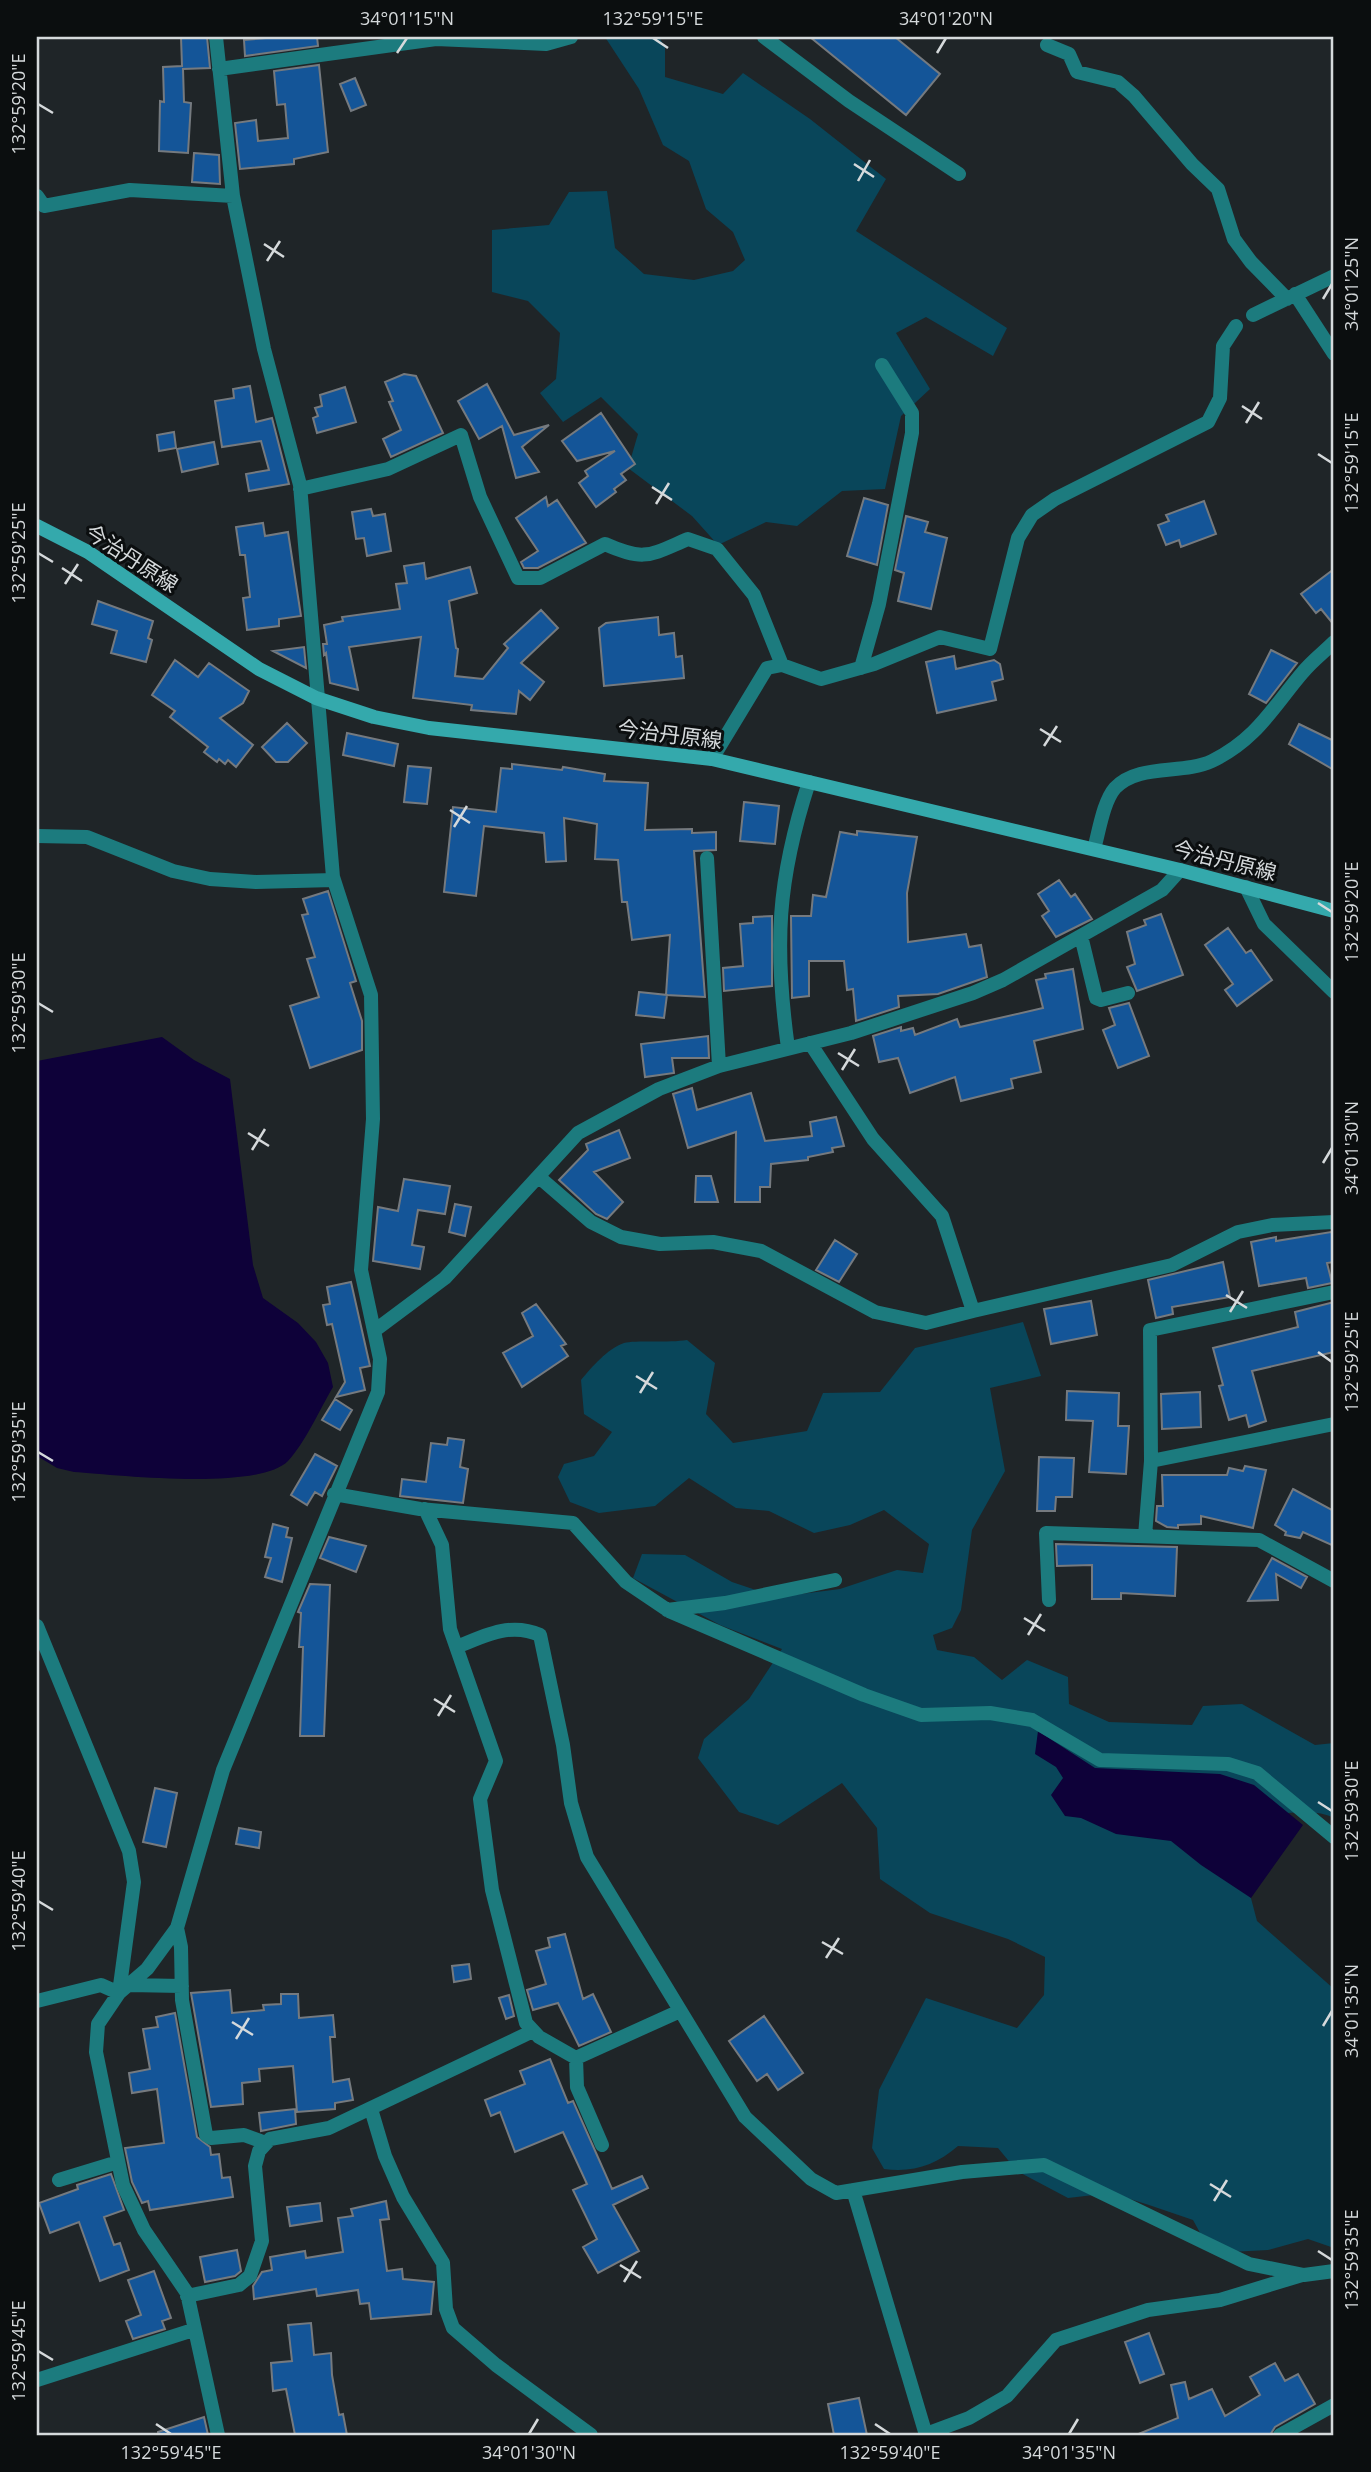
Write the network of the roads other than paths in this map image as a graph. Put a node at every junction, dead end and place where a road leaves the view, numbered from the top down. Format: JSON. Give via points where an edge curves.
{"nodes":[{"id":1,"x":216,"y":37,"type":"edge"},
{"id":2,"x":571,"y":37,"type":"edge"},
{"id":3,"x":764,"y":37,"type":"edge"},
{"id":4,"x":1046,"y":45,"type":"dead end"},
{"id":5,"x":219,"y":69,"type":"junction"},
{"id":6,"x":959,"y":174,"type":"dead end"},
{"id":7,"x":37,"y":196,"type":"edge"},
{"id":8,"x":233,"y":196,"type":"junction"},
{"id":9,"x":1334,"y":276,"type":"edge"},
{"id":10,"x":1291,"y":296,"type":"junction"},
{"id":11,"x":1253,"y":315,"type":"dead end"},
{"id":12,"x":1236,"y":326,"type":"dead end"},
{"id":13,"x":1334,"y":354,"type":"edge"},
{"id":14,"x":882,"y":365,"type":"dead end"},
{"id":15,"x":300,"y":489,"type":"junction"},
{"id":16,"x":37,"y":526,"type":"edge"},
{"id":17,"x":1334,"y":642,"type":"edge"},
{"id":18,"x":782,"y":665,"type":"junction"},
{"id":19,"x":861,"y":668,"type":"junction"},
{"id":20,"x":316,"y":698,"type":"junction"},
{"id":21,"x":712,"y":759,"type":"junction"},
{"id":22,"x":809,"y":782,"type":"junction"},
{"id":23,"x":37,"y":836,"type":"edge"},
{"id":24,"x":1094,"y":849,"type":"junction"},
{"id":25,"x":707,"y":858,"type":"dead end"},
{"id":26,"x":1180,"y":870,"type":"junction"},
{"id":27,"x":334,"y":880,"type":"junction"},
{"id":28,"x":1245,"y":887,"type":"junction"},
{"id":29,"x":1333,"y":909,"type":"edge"},
{"id":30,"x":1081,"y":936,"type":"junction"},
{"id":31,"x":1334,"y":992,"type":"edge"},
{"id":32,"x":1128,"y":993,"type":"dead end"},
{"id":33,"x":810,"y":1043,"type":"junction"},
{"id":34,"x":789,"y":1048,"type":"junction"},
{"id":35,"x":719,"y":1066,"type":"junction"},
{"id":36,"x":539,"y":1177,"type":"junction"},
{"id":37,"x":1334,"y":1222,"type":"edge"},
{"id":38,"x":1334,"y":1292,"type":"edge"},
{"id":39,"x":973,"y":1311,"type":"junction"},
{"id":40,"x":374,"y":1331,"type":"junction"},
{"id":41,"x":1334,"y":1424,"type":"edge"},
{"id":42,"x":1151,"y":1461,"type":"junction"},
{"id":43,"x":334,"y":1494,"type":"junction"},
{"id":44,"x":425,"y":1509,"type":"junction"},
{"id":45,"x":1145,"y":1536,"type":"junction"},
{"id":46,"x":835,"y":1580,"type":"dead end"},
{"id":47,"x":1334,"y":1581,"type":"edge"},
{"id":48,"x":1049,"y":1600,"type":"dead end"},
{"id":49,"x":667,"y":1610,"type":"junction"},
{"id":50,"x":37,"y":1626,"type":"edge"},
{"id":51,"x":457,"y":1647,"type":"junction"},
{"id":52,"x":1334,"y":1837,"type":"edge"},
{"id":53,"x":177,"y":1928,"type":"junction"},
{"id":54,"x":182,"y":1986,"type":"junction"},
{"id":55,"x":124,"y":1989,"type":"junction"},
{"id":56,"x":37,"y":2001,"type":"edge"},
{"id":57,"x":680,"y":2011,"type":"junction"},
{"id":58,"x":533,"y":2031,"type":"junction"},
{"id":59,"x":576,"y":2058,"type":"junction"},
{"id":60,"x":371,"y":2109,"type":"junction"},
{"id":61,"x":266,"y":2143,"type":"junction"},
{"id":62,"x":602,"y":2145,"type":"dead end"},
{"id":63,"x":118,"y":2162,"type":"junction"},
{"id":64,"x":59,"y":2180,"type":"dead end"},
{"id":65,"x":853,"y":2190,"type":"junction"},
{"id":66,"x":1334,"y":2271,"type":"edge"},
{"id":67,"x":1304,"y":2275,"type":"junction"},
{"id":68,"x":187,"y":2296,"type":"junction"},
{"id":69,"x":193,"y":2330,"type":"junction"},
{"id":70,"x":37,"y":2380,"type":"edge"},
{"id":71,"x":1334,"y":2405,"type":"edge"},
{"id":72,"x":218,"y":2435,"type":"edge"},
{"id":73,"x":591,"y":2435,"type":"edge"},
{"id":74,"x":926,"y":2435,"type":"edge"},
{"id":75,"x":1280,"y":2435,"type":"edge"}],
"edges":[{"from":1,"to":5,"type":"street"},
{"from":2,"to":5,"type":"street","via":[[546,44],[436,39]]},
{"from":3,"to":6,"type":"street","via":[[849,101]]},
{"from":4,"to":10,"type":"street","via":[[1069,54],[1077,72],[1118,82],[1134,96],[1218,189],[1234,239],[1251,262]]},
{"from":5,"to":8,"type":"street"},
{"from":7,"to":8,"type":"street","via":[[44,206],[130,190]]},
{"from":8,"to":15,"type":"street","via":[[264,349]]},
{"from":9,"to":10,"type":"street"},
{"from":10,"to":11,"type":"street"},
{"from":10,"to":13,"type":"street"},
{"from":12,"to":19,"type":"street","via":[[1223,346],[1220,398],[1208,422],[1032,514],[1018,538],[990,649],[940,637]]},
{"from":14,"to":19,"type":"street","via":[[912,413],[912,433],[879,604]]},
{"from":15,"to":18,"type":"street","via":[[388,469],[461,435],[480,497],[518,578],[540,578],[605,544],[628,555],[646,557],[688,539],[718,550],[754,595]]},
{"from":15,"to":20,"type":"street"},
{"from":16,"to":20,"type":"main road","name":"今治丹原線","via":[[88,552],[259,669]]},
{"from":17,"to":24,"type":"street","via":[[1303,672],[1269,719],[1233,748],[1184,769],[1125,780],[1113,791]]},
{"from":18,"to":19,"type":"street","via":[[821,679]]},
{"from":18,"to":21,"type":"street","via":[[767,668]]},
{"from":20,"to":21,"type":"main road","name":"今治丹原線","via":[[429,728]]},
{"from":20,"to":27,"type":"street"},
{"from":21,"to":22,"type":"main road","name":"今治丹原線"},
{"from":22,"to":24,"type":"main road","name":"今治丹原線"},
{"from":22,"to":34,"type":"street","via":[[783,875],[779,937]]},
{"from":23,"to":27,"type":"street","via":[[87,837],[173,871],[210,879]]},
{"from":24,"to":26,"type":"main road","name":"今治丹原線"},
{"from":25,"to":35,"type":"street"},
{"from":26,"to":28,"type":"main road","name":"今治丹原線"},
{"from":26,"to":30,"type":"street","via":[[1162,890]]},
{"from":27,"to":40,"type":"street","via":[[371,995],[373,1119],[361,1270]]},
{"from":28,"to":29,"type":"main road","name":"今治丹原線"},
{"from":28,"to":31,"type":"street","via":[[1264,924]]},
{"from":30,"to":32,"type":"street","via":[[1096,998]]},
{"from":30,"to":33,"type":"street","via":[[973,993]]},
{"from":33,"to":34,"type":"street"},
{"from":33,"to":39,"type":"street","via":[[873,1139],[942,1216]]},
{"from":34,"to":35,"type":"street"},
{"from":35,"to":36,"type":"street","via":[[659,1089],[578,1133]]},
{"from":36,"to":39,"type":"street","via":[[591,1222],[621,1237],[660,1244],[713,1242],[761,1251],[875,1312],[926,1323]]},
{"from":36,"to":40,"type":"street","via":[[446,1278]]},
{"from":37,"to":39,"type":"street","via":[[1238,1232],[1172,1265]]},
{"from":38,"to":42,"type":"street","via":[[1150,1330]]},
{"from":40,"to":43,"type":"street","via":[[380,1359],[378,1392]]},
{"from":41,"to":42,"type":"street"},
{"from":42,"to":45,"type":"street"},
{"from":43,"to":44,"type":"street"},
{"from":43,"to":53,"type":"street","via":[[223,1770]]},
{"from":44,"to":49,"type":"street","via":[[573,1522],[626,1582]]},
{"from":44,"to":51,"type":"street","via":[[442,1545],[450,1629]]},
{"from":45,"to":47,"type":"street","via":[[1259,1540]]},
{"from":45,"to":48,"type":"street","via":[[1046,1533]]},
{"from":46,"to":49,"type":"street"},
{"from":49,"to":52,"type":"street","via":[[921,1715],[990,1713],[1032,1720],[1100,1760],[1228,1763],[1257,1773]]},
{"from":50,"to":55,"type":"street","via":[[129,1851],[134,1882]]},
{"from":51,"to":57,"type":"street","via":[[496,1631],[525,1629],[540,1635],[571,1803],[587,1857]]},
{"from":51,"to":58,"type":"street","via":[[496,1761],[480,1799],[492,1890],[526,2023]]},
{"from":53,"to":54,"type":"street"},
{"from":53,"to":55,"type":"street","via":[[147,1969]]},
{"from":54,"to":55,"type":"street"},
{"from":54,"to":61,"type":"street","via":[[205,2135],[244,2135]]},
{"from":55,"to":56,"type":"street","via":[[101,1985]]},
{"from":55,"to":63,"type":"street","via":[[98,2024],[96,2052]]},
{"from":57,"to":59,"type":"street"},
{"from":57,"to":65,"type":"street","via":[[745,2117],[811,2179],[836,2193]]},
{"from":58,"to":59,"type":"street"},
{"from":58,"to":60,"type":"street"},
{"from":59,"to":62,"type":"street","via":[[577,2087]]},
{"from":60,"to":61,"type":"street","via":[[329,2128]]},
{"from":60,"to":73,"type":"street","via":[[403,2197],[443,2263],[446,2309],[453,2328]]},
{"from":61,"to":68,"type":"street","via":[[256,2166],[262,2241],[250,2276],[239,2285]]},
{"from":63,"to":64,"type":"street"},
{"from":63,"to":68,"type":"street","via":[[123,2185],[144,2230]]},
{"from":65,"to":67,"type":"street","via":[[962,2172],[1044,2165],[1249,2264]]},
{"from":65,"to":74,"type":"street"},
{"from":66,"to":67,"type":"street"},
{"from":67,"to":74,"type":"street","via":[[1220,2301],[1148,2310],[1056,2340],[1007,2396]]},
{"from":68,"to":69,"type":"street"},
{"from":69,"to":70,"type":"street"},
{"from":69,"to":72,"type":"street"},
{"from":71,"to":75,"type":"street"}]}
